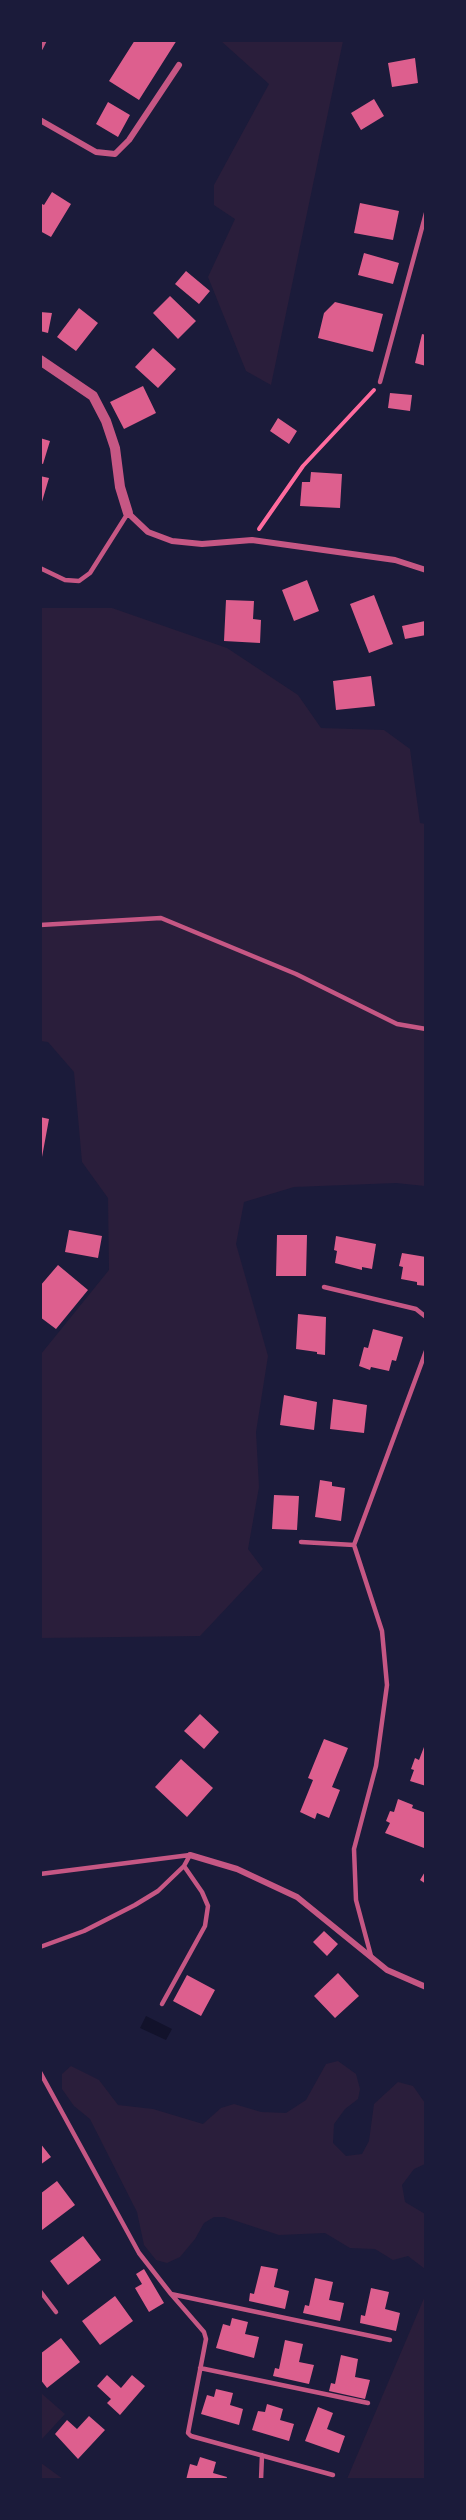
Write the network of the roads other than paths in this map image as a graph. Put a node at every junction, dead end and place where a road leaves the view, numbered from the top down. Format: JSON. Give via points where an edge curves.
{"nodes":[{"id":1,"x":45,"y":40,"type":"edge"},
{"id":2,"x":40,"y":48,"type":"edge"},
{"id":3,"x":179,"y":65,"type":"dead end"},
{"id":4,"x":40,"y":120,"type":"edge"},
{"id":5,"x":426,"y":213,"type":"edge"},
{"id":6,"x":40,"y":360,"type":"edge"},
{"id":7,"x":380,"y":382,"type":"road end"},
{"id":8,"x":128,"y":513,"type":"junction"},
{"id":9,"x":40,"y":568,"type":"edge"},
{"id":10,"x":426,"y":570,"type":"edge"},
{"id":11,"x":40,"y":925,"type":"edge"},
{"id":12,"x":426,"y":1029,"type":"edge"},
{"id":13,"x":324,"y":1287,"type":"dead end"},
{"id":14,"x":426,"y":1317,"type":"edge"},
{"id":15,"x":426,"y":1351,"type":"edge"},
{"id":16,"x":301,"y":1542,"type":"dead end"},
{"id":17,"x":354,"y":1545,"type":"junction"},
{"id":18,"x":190,"y":1855,"type":"junction"},
{"id":19,"x":184,"y":1866,"type":"junction"},
{"id":20,"x":40,"y":1874,"type":"edge"},
{"id":21,"x":40,"y":1947,"type":"edge"},
{"id":22,"x":371,"y":1957,"type":"junction"},
{"id":23,"x":426,"y":1987,"type":"edge"},
{"id":24,"x":162,"y":2004,"type":"dead end"},
{"id":25,"x":40,"y":2072,"type":"edge"},
{"id":26,"x":40,"y":2291,"type":"edge"},
{"id":27,"x":171,"y":2294,"type":"junction"},
{"id":28,"x":56,"y":2312,"type":"dead end"},
{"id":29,"x":390,"y":2340,"type":"dead end"},
{"id":30,"x":200,"y":2368,"type":"junction"},
{"id":31,"x":368,"y":2403,"type":"dead end"},
{"id":32,"x":262,"y":2455,"type":"junction"},
{"id":33,"x":333,"y":2475,"type":"dead end"},
{"id":34,"x":261,"y":2480,"type":"edge"}],
"edges":[{"from":1,"to":2,"type":"street"},
{"from":3,"to":4,"type":"street","via":[[116,154],[96,152]]},
{"from":5,"to":7,"type":"lane"},
{"from":6,"to":8,"type":"street","via":[[93,396],[115,448]]},
{"from":8,"to":9,"type":"lane","via":[[90,573],[79,580],[64,580]]},
{"from":8,"to":10,"type":"street","via":[[148,532],[172,541],[202,544],[252,540],[395,560]]},
{"from":11,"to":12,"type":"lane","via":[[161,918],[297,974],[397,1024]]},
{"from":13,"to":14,"type":"lane","via":[[416,1309]]},
{"from":15,"to":17,"type":"lane"},
{"from":16,"to":17,"type":"lane"},
{"from":17,"to":22,"type":"lane","via":[[382,1631],[387,1685],[376,1766],[354,1849],[356,1900]]},
{"from":18,"to":19,"type":"lane"},
{"from":18,"to":20,"type":"lane"},
{"from":18,"to":22,"type":"street","via":[[237,1869],[297,1896]]},
{"from":19,"to":21,"type":"lane","via":[[158,1891],[135,1905],[84,1931]]},
{"from":19,"to":24,"type":"lane","via":[[208,1906],[205,1926]]},
{"from":22,"to":23,"type":"street","via":[[387,1970]]},
{"from":25,"to":27,"type":"lane","via":[[139,2253]]},
{"from":26,"to":28,"type":"lane"},
{"from":27,"to":29,"type":"lane"},
{"from":27,"to":30,"type":"lane","via":[[204,2332]]},
{"from":30,"to":31,"type":"lane"},
{"from":30,"to":32,"type":"lane","via":[[188,2433]]},
{"from":32,"to":33,"type":"lane"},
{"from":32,"to":34,"type":"lane"}]}
